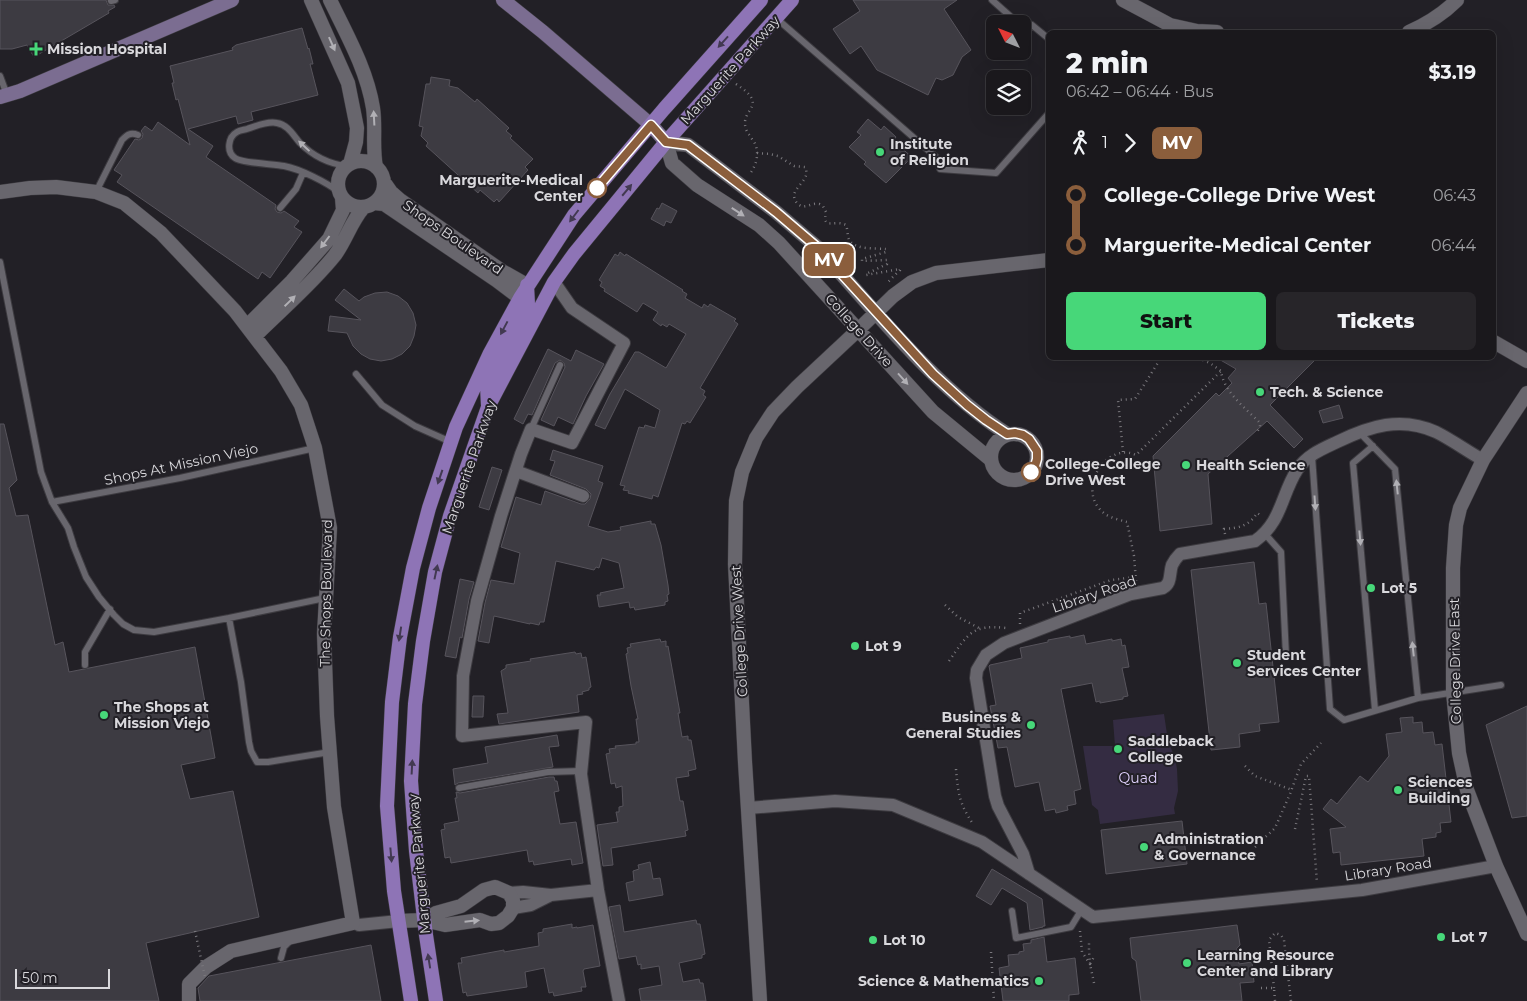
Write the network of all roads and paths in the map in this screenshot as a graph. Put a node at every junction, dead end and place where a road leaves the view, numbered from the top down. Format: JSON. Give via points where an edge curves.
{"nodes":[{"id":1,"x":232,"y":0,"type":"edge"},
{"id":2,"x":311,"y":0,"type":"edge"},
{"id":3,"x":330,"y":0,"type":"edge"},
{"id":4,"x":503,"y":0,"type":"edge"},
{"id":5,"x":761,"y":0,"type":"edge"},
{"id":6,"x":792,"y":0,"type":"edge"},
{"id":7,"x":992,"y":0,"type":"edge"},
{"id":8,"x":1123,"y":0,"type":"edge"},
{"id":9,"x":1457,"y":0,"type":"edge"},
{"id":10,"x":1009,"y":15,"type":"edge"},
{"id":11,"x":776,"y":18,"type":"junction"},
{"id":12,"x":1031,"y":25,"type":"edge"},
{"id":13,"x":1192,"y":30,"type":"edge"},
{"id":14,"x":1413,"y":30,"type":"edge"},
{"id":15,"x":1046,"y":36,"type":"edge"},
{"id":16,"x":0,"y":76,"type":"edge"},
{"id":17,"x":736,"y":84,"type":"dead end"},
{"id":18,"x":4,"y":96,"type":"edge"},
{"id":19,"x":1046,"y":116,"type":"edge"},
{"id":20,"x":651,"y":125,"type":"junction"},
{"id":21,"x":138,"y":135,"type":"dead end"},
{"id":22,"x":666,"y":142,"type":"junction"},
{"id":23,"x":757,"y":154,"type":"junction"},
{"id":24,"x":349,"y":165,"type":"junction"},
{"id":25,"x":376,"y":167,"type":"junction"},
{"id":26,"x":303,"y":173,"type":"junction"},
{"id":27,"x":748,"y":176,"type":"dead end"},
{"id":28,"x":384,"y":182,"type":"junction"},
{"id":29,"x":0,"y":192,"type":"edge"},
{"id":30,"x":96,"y":192,"type":"junction"},
{"id":31,"x":341,"y":195,"type":"junction"},
{"id":32,"x":368,"y":205,"type":"junction"},
{"id":33,"x":280,"y":208,"type":"dead end"},
{"id":34,"x":1046,"y":260,"type":"edge"},
{"id":35,"x":0,"y":262,"type":"edge"},
{"id":36,"x":554,"y":282,"type":"junction"},
{"id":37,"x":527,"y":285,"type":"junction"},
{"id":38,"x":884,"y":286,"type":"dead end"},
{"id":39,"x":520,"y":298,"type":"junction"},
{"id":40,"x":876,"y":313,"type":"junction"},
{"id":41,"x":251,"y":330,"type":"junction"},
{"id":42,"x":858,"y":330,"type":"junction"},
{"id":43,"x":1496,"y":343,"type":"edge"},
{"id":44,"x":1160,"y":360,"type":"edge"},
{"id":45,"x":1203,"y":360,"type":"edge"},
{"id":46,"x":1527,"y":362,"type":"edge"},
{"id":47,"x":560,"y":365,"type":"dead end"},
{"id":48,"x":1221,"y":371,"type":"junction"},
{"id":49,"x":356,"y":374,"type":"dead end"},
{"id":50,"x":1527,"y":393,"type":"edge"},
{"id":51,"x":488,"y":407,"type":"junction"},
{"id":52,"x":531,"y":430,"type":"junction"},
{"id":53,"x":1359,"y":431,"type":"junction"},
{"id":54,"x":1257,"y":432,"type":"dead end"},
{"id":55,"x":1007,"y":434,"type":"junction"},
{"id":56,"x":451,"y":442,"type":"junction"},
{"id":57,"x":1373,"y":446,"type":"junction"},
{"id":58,"x":315,"y":448,"type":"junction"},
{"id":59,"x":1123,"y":452,"type":"junction"},
{"id":60,"x":1312,"y":454,"type":"junction"},
{"id":61,"x":990,"y":459,"type":"junction"},
{"id":62,"x":1483,"y":460,"type":"junction"},
{"id":63,"x":516,"y":471,"type":"junction"},
{"id":64,"x":583,"y":496,"type":"dead end"},
{"id":65,"x":52,"y":502,"type":"junction"},
{"id":66,"x":1266,"y":518,"type":"dead end"},
{"id":67,"x":1265,"y":534,"type":"junction"},
{"id":68,"x":1226,"y":546,"type":"junction"},
{"id":69,"x":1136,"y":577,"type":"junction"},
{"id":70,"x":1136,"y":583,"type":"dead end"},
{"id":71,"x":326,"y":598,"type":"junction"},
{"id":72,"x":946,"y":605,"type":"dead end"},
{"id":73,"x":110,"y":609,"type":"junction"},
{"id":74,"x":228,"y":618,"type":"junction"},
{"id":75,"x":979,"y":628,"type":"junction"},
{"id":76,"x":1013,"y":629,"type":"dead end"},
{"id":77,"x":1021,"y":630,"type":"dead end"},
{"id":78,"x":1286,"y":656,"type":"dead end"},
{"id":79,"x":950,"y":661,"type":"dead end"},
{"id":80,"x":85,"y":665,"type":"dead end"},
{"id":81,"x":1501,"y":685,"type":"dead end"},
{"id":82,"x":1453,"y":692,"type":"junction"},
{"id":83,"x":1418,"y":698,"type":"junction"},
{"id":84,"x":1375,"y":710,"type":"junction"},
{"id":85,"x":1321,"y":743,"type":"dead end"},
{"id":86,"x":330,"y":752,"type":"junction"},
{"id":87,"x":1245,"y":766,"type":"dead end"},
{"id":88,"x":956,"y":768,"type":"dead end"},
{"id":89,"x":581,"y":771,"type":"junction"},
{"id":90,"x":459,"y":788,"type":"dead end"},
{"id":91,"x":1292,"y":790,"type":"junction"},
{"id":92,"x":748,"y":808,"type":"junction"},
{"id":93,"x":1295,"y":829,"type":"dead end"},
{"id":94,"x":976,"y":840,"type":"junction"},
{"id":95,"x":1255,"y":847,"type":"dead end"},
{"id":96,"x":1496,"y":866,"type":"junction"},
{"id":97,"x":1029,"y":874,"type":"junction"},
{"id":98,"x":1317,"y":880,"type":"dead end"},
{"id":99,"x":598,"y":890,"type":"junction"},
{"id":100,"x":509,"y":893,"type":"junction"},
{"id":101,"x":551,"y":895,"type":"junction"},
{"id":102,"x":513,"y":908,"type":"junction"},
{"id":103,"x":1082,"y":909,"type":"junction"},
{"id":104,"x":1012,"y":912,"type":"dead end"},
{"id":105,"x":424,"y":920,"type":"junction"},
{"id":106,"x":399,"y":922,"type":"junction"},
{"id":107,"x":358,"y":925,"type":"joint"},
{"id":108,"x":195,"y":931,"type":"dead end"},
{"id":109,"x":1080,"y":931,"type":"dead end"},
{"id":110,"x":1527,"y":934,"type":"edge"},
{"id":111,"x":1090,"y":940,"type":"dead end"},
{"id":112,"x":991,"y":952,"type":"dead end"},
{"id":113,"x":1095,"y":955,"type":"dead end"},
{"id":114,"x":281,"y":958,"type":"dead end"},
{"id":115,"x":1090,"y":964,"type":"junction"},
{"id":116,"x":205,"y":977,"type":"dead end"},
{"id":117,"x":1094,"y":983,"type":"dead end"},
{"id":118,"x":1260,"y":988,"type":"dead end"},
{"id":119,"x":1274,"y":988,"type":"junction"},
{"id":120,"x":189,"y":1001,"type":"edge"},
{"id":121,"x":411,"y":1001,"type":"edge"},
{"id":122,"x":436,"y":1001,"type":"edge"},
{"id":123,"x":619,"y":1001,"type":"edge"},
{"id":124,"x":760,"y":1001,"type":"edge"},
{"id":125,"x":994,"y":1001,"type":"edge"},
{"id":126,"x":1275,"y":1001,"type":"edge"},
{"id":127,"x":1291,"y":1001,"type":"edge"}],
"edges":[{"from":1,"to":18,"type":"main road"},
{"from":2,"to":24,"type":"street","one_way":true,"via":[[348,83],[357,128]]},
{"from":25,"to":3,"type":"street","name":"Shops Boulevard","one_way":true,"via":[[373,110],[368,86]]},
{"from":4,"to":20,"type":"main road","name":"College Drive"},
{"from":5,"to":20,"type":"main road","name":"Marguerite Parkway","one_way":true},
{"from":6,"to":11,"type":"main road","name":"Marguerite Parkway"},
{"from":7,"to":10,"type":"lane"},
{"from":8,"to":13,"type":"street","via":[[1170,25]]},
{"from":9,"to":14,"type":"street","via":[[1447,10]]},
{"from":11,"to":19,"type":"lane","via":[[936,158],[940,169],[996,173]]},
{"from":11,"to":22,"type":"main road","name":"Marguerite Parkway"},
{"from":12,"to":15,"type":"lane"},
{"from":16,"to":18,"type":"lane"},
{"from":17,"to":23,"type":"path","via":[[752,95],[752,106],[745,124]]},
{"from":20,"to":22,"type":"main road","name":"College Drive"},
{"from":20,"to":37,"type":"main road","name":"Marguerite Parkway","one_way":true,"via":[[574,215]]},
{"from":21,"to":30,"type":"lane","via":[[127,135],[122,140]]},
{"from":36,"to":22,"type":"main road","name":"Marguerite Parkway","one_way":true},
{"from":22,"to":40,"type":"street","name":"College Drive","via":[[688,145],[776,212],[817,247]]},
{"from":22,"to":42,"type":"street","name":"College Drive","one_way":true,"via":[[672,163],[697,185],[779,243]]},
{"from":23,"to":27,"type":"path"},
{"from":23,"to":38,"type":"path","via":[[778,156],[794,166],[805,167],[807,175],[794,196],[795,201],[800,206],[823,206],[825,222],[846,225],[852,244],[886,249],[886,252],[862,259],[887,260],[887,264],[866,275],[900,268]]},
{"from":24,"to":25,"type":"street","via":[[360,161]]},
{"from":24,"to":26,"type":"lane","one_way":true,"via":[[326,162],[278,123],[243,130],[230,140],[228,146],[235,158],[286,166]]},
{"from":24,"to":31,"type":"street","via":[[339,178]]},
{"from":25,"to":28,"type":"street","name":"Shops Boulevard"},
{"from":26,"to":31,"type":"lane","via":[[329,185]]},
{"from":26,"to":33,"type":"lane","via":[[296,189]]},
{"from":28,"to":32,"type":"street","via":[[382,194]]},
{"from":28,"to":37,"type":"street","name":"Shops Boulevard","via":[[400,200]]},
{"from":29,"to":30,"type":"street","name":"The Shops Boulevard","via":[[56,187]]},
{"from":30,"to":41,"type":"street","name":"The Shops Boulevard","via":[[124,203],[161,233]]},
{"from":31,"to":32,"type":"street","name":"Shops Boulevard","via":[[354,206]]},
{"from":31,"to":41,"type":"street","one_way":true,"via":[[342,210],[329,239]]},
{"from":32,"to":39,"type":"street","name":"Shops Boulevard","via":[[384,204]]},
{"from":41,"to":32,"type":"street","one_way":true,"via":[[316,276],[336,253],[356,216]]},
{"from":34,"to":40,"type":"street","via":[[936,273],[912,282]]},
{"from":35,"to":65,"type":"lane","via":[[41,472]]},
{"from":36,"to":51,"type":"main road","name":"Marguerite Parkway"},
{"from":36,"to":52,"type":"street","via":[[572,308],[624,343],[572,443]]},
{"from":37,"to":39,"type":"main road","name":"Marguerite Parkway"},
{"from":37,"to":51,"type":"main road","via":[[528,304],[487,385]]},
{"from":39,"to":56,"type":"main road","name":"Marguerite Parkway","one_way":true,"via":[[490,354]]},
{"from":40,"to":42,"type":"street","name":"College Drive West"},
{"from":40,"to":55,"type":"street","name":"College Drive","via":[[933,374]]},
{"from":41,"to":58,"type":"street","name":"The Shops Boulevard","via":[[291,386]]},
{"from":42,"to":61,"type":"street","name":"College Drive","one_way":true,"via":[[933,412]]},
{"from":42,"to":92,"type":"street","name":"College Drive West","via":[[773,412],[756,438],[742,472],[736,501],[735,564]]},
{"from":43,"to":46,"type":"street"},
{"from":44,"to":59,"type":"path","via":[[1135,399],[1118,400]]},
{"from":45,"to":48,"type":"path"},
{"from":47,"to":52,"type":"lane"},
{"from":48,"to":54,"type":"path","via":[[1230,391],[1260,424]]},
{"from":48,"to":59,"type":"path","via":[[1136,455]]},
{"from":49,"to":56,"type":"lane","via":[[382,405],[415,426]]},
{"from":50,"to":62,"type":"street","name":"College Drive East"},
{"from":105,"to":51,"type":"main road","name":"Marguerite Parkway","one_way":true,"via":[[411,781],[416,695],[435,572],[450,516]]},
{"from":52,"to":63,"type":"street"},
{"from":53,"to":57,"type":"lane"},
{"from":53,"to":60,"type":"street"},
{"from":53,"to":62,"type":"street","via":[[1376,426],[1410,424],[1436,432]]},
{"from":55,"to":61,"type":"street","via":[[996,441]]},
{"from":55,"to":61,"type":"street","name":"College Drive","via":[[1023,435],[1034,444],[1037,459],[1031,472],[1019,480],[1004,478],[997,474]]},
{"from":56,"to":106,"type":"main road","name":"Marguerite Parkway","one_way":true,"via":[[413,568],[392,702],[388,806]]},
{"from":83,"to":57,"type":"lane","one_way":true,"via":[[1395,469]]},
{"from":57,"to":84,"type":"lane","one_way":true,"via":[[1353,463]]},
{"from":58,"to":65,"type":"lane","name":"Shops At Mission Viejo"},
{"from":58,"to":71,"type":"street","name":"The Shops Boulevard","via":[[330,528]]},
{"from":59,"to":69,"type":"path","via":[[1101,465],[1092,483],[1093,498],[1106,514],[1127,522]]},
{"from":60,"to":67,"type":"street","via":[[1296,472],[1278,515]]},
{"from":60,"to":84,"type":"lane","one_way":true,"via":[[1330,709],[1344,720]]},
{"from":62,"to":82,"type":"street","name":"College Drive East","via":[[1460,508],[1456,526]]},
{"from":63,"to":64,"type":"street"},
{"from":63,"to":89,"type":"street","via":[[477,602],[463,676],[462,736],[586,722]]},
{"from":65,"to":73,"type":"lane","via":[[68,528],[86,577]]},
{"from":66,"to":68,"type":"path","via":[[1257,513],[1247,525],[1224,529]]},
{"from":67,"to":68,"type":"street","name":"Library Road","via":[[1255,541]]},
{"from":67,"to":78,"type":"lane","via":[[1282,552]]},
{"from":68,"to":97,"type":"street","name":"Library Road","via":[[1180,554],[1172,565],[1167,585],[1162,588],[1131,594],[1014,640],[994,649],[981,662],[976,678],[995,796]]},
{"from":69,"to":70,"type":"path"},
{"from":69,"to":77,"type":"path","via":[[1112,580],[1020,613]]},
{"from":71,"to":74,"type":"lane"},
{"from":71,"to":86,"type":"street","name":"The Shops Boulevard","via":[[324,651]]},
{"from":72,"to":75,"type":"path","via":[[958,617]]},
{"from":73,"to":74,"type":"lane","via":[[123,624],[144,632]]},
{"from":73,"to":80,"type":"lane","via":[[85,652]]},
{"from":74,"to":86,"type":"lane","via":[[249,742],[257,762]]},
{"from":75,"to":76,"type":"path"},
{"from":75,"to":79,"type":"path","via":[[965,639]]},
{"from":81,"to":82,"type":"lane"},
{"from":82,"to":83,"type":"lane"},
{"from":82,"to":96,"type":"street","name":"College Drive East","via":[[1465,781]]},
{"from":83,"to":84,"type":"lane"},
{"from":85,"to":91,"type":"path","via":[[1301,764]]},
{"from":86,"to":120,"type":"street","name":"The Shops Boulevard","via":[[334,807],[353,923],[231,951],[206,967],[188,984]]},
{"from":87,"to":91,"type":"path","via":[[1255,776]]},
{"from":88,"to":94,"type":"path","via":[[963,809],[980,832]]},
{"from":89,"to":90,"type":"lane","via":[[548,772]]},
{"from":89,"to":99,"type":"street"},
{"from":91,"to":95,"type":"path","via":[[1275,828]]},
{"from":92,"to":94,"type":"street","name":"Library Road","via":[[835,802],[892,805]]},
{"from":92,"to":124,"type":"street","name":"College Drive West"},
{"from":93,"to":98,"type":"path","via":[[1306,776],[1309,776]]},
{"from":94,"to":97,"type":"street","name":"Library Road"},
{"from":96,"to":103,"type":"street","name":"Library Road","via":[[1362,890],[1094,916]]},
{"from":96,"to":110,"type":"street","name":"College Drive East"},
{"from":97,"to":103,"type":"street","name":"Library Road"},
{"from":99,"to":101,"type":"street"},
{"from":99,"to":123,"type":"street"},
{"from":100,"to":101,"type":"street"},
{"from":100,"to":102,"type":"street"},
{"from":100,"to":105,"type":"street","via":[[494,887],[484,890],[461,906]]},
{"from":101,"to":102,"type":"street","via":[[532,905]]},
{"from":105,"to":102,"type":"street","one_way":true,"via":[[445,925],[480,920],[499,923]]},
{"from":103,"to":104,"type":"lane","via":[[1071,927],[1016,938]]},
{"from":105,"to":106,"type":"street"},
{"from":122,"to":105,"type":"main road","name":"Marguerite Parkway","one_way":true},
{"from":106,"to":107,"type":"street"},
{"from":106,"to":121,"type":"main road","name":"Marguerite Parkway"},
{"from":107,"to":114,"type":"lane","via":[[292,940],[284,947]]},
{"from":108,"to":116,"type":"path","bridge":true},
{"from":109,"to":115,"type":"path","via":[[1082,952]]},
{"from":111,"to":115,"type":"path"},
{"from":112,"to":125,"type":"path"},
{"from":113,"to":115,"type":"path"},
{"from":115,"to":117,"type":"path"},
{"from":118,"to":119,"type":"path"},
{"from":119,"to":126,"type":"path"},
{"from":119,"to":127,"type":"path","via":[[1268,940],[1275,932],[1284,940]]}]}
